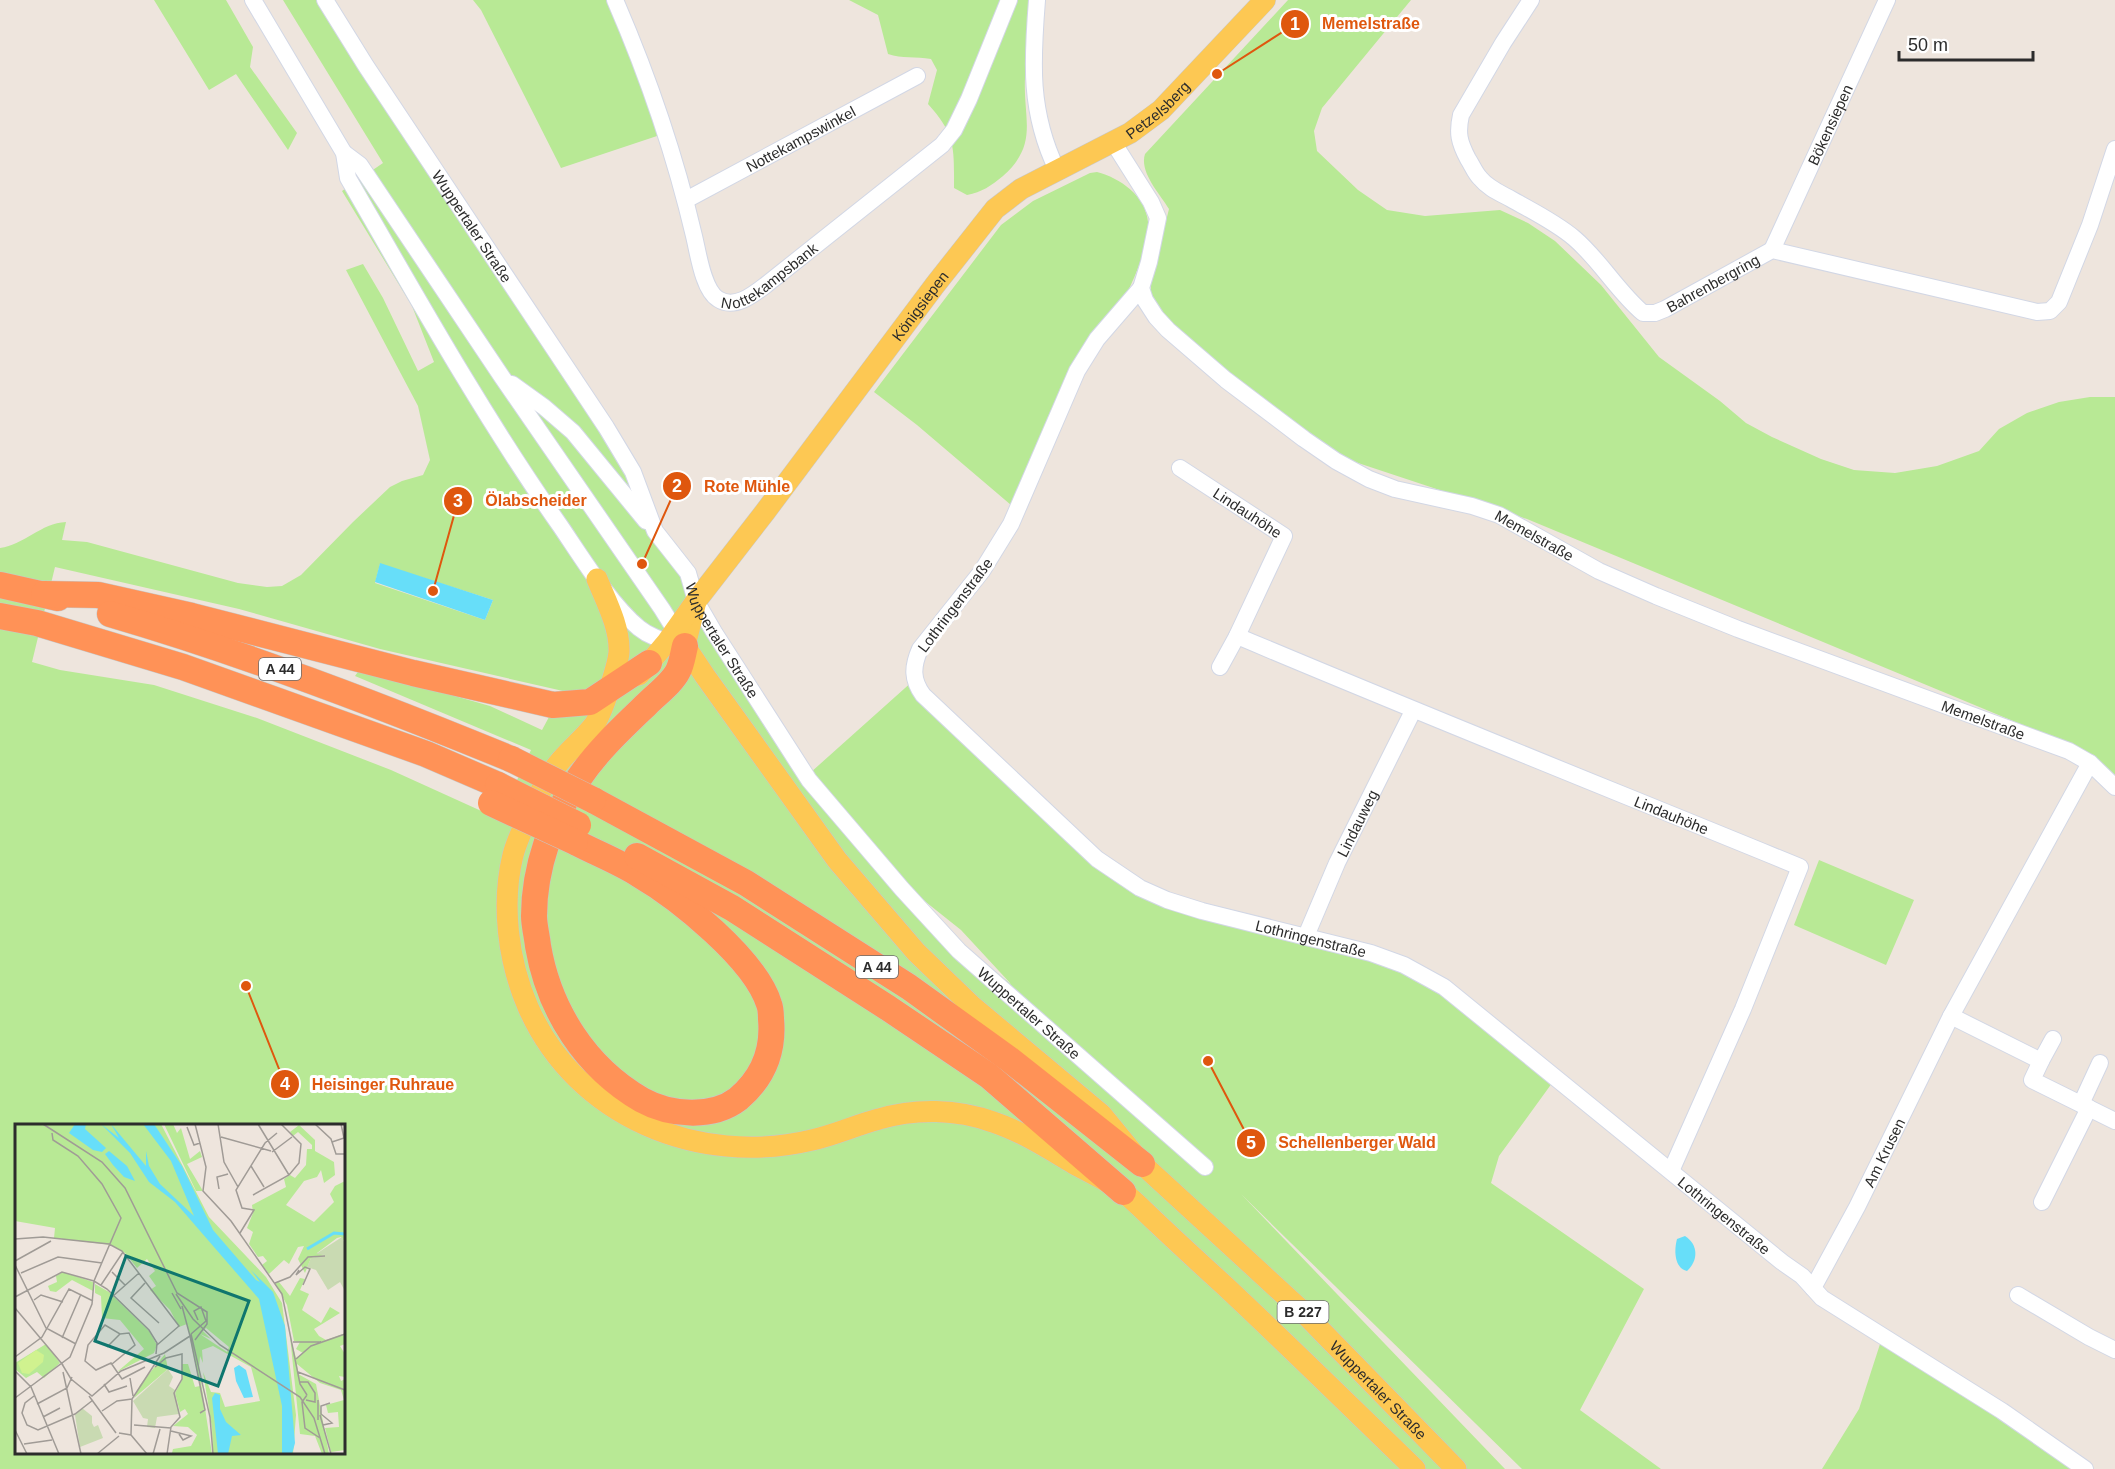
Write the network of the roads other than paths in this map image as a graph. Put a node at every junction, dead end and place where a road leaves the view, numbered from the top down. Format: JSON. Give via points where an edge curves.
{"nodes":[{"id":1,"x":253,"y":0,"type":"edge"},
{"id":2,"x":325,"y":0,"type":"edge"},
{"id":3,"x":615,"y":0,"type":"edge"},
{"id":4,"x":1009,"y":0,"type":"edge"},
{"id":5,"x":1037,"y":0,"type":"edge"},
{"id":6,"x":1265,"y":0,"type":"edge"},
{"id":7,"x":1531,"y":0,"type":"edge"},
{"id":8,"x":1887,"y":0,"type":"edge"},
{"id":9,"x":916,"y":76,"type":"dead end"},
{"id":10,"x":1113,"y":142,"type":"junction"},
{"id":11,"x":2115,"y":149,"type":"edge"},
{"id":12,"x":344,"y":153,"type":"junction"},
{"id":13,"x":1057,"y":170,"type":"junction"},
{"id":14,"x":686,"y":200,"type":"junction"},
{"id":15,"x":1772,"y":250,"type":"junction"},
{"id":16,"x":1141,"y":288,"type":"junction"},
{"id":17,"x":501,"y":377,"type":"junction"},
{"id":18,"x":1180,"y":468,"type":"dead end"},
{"id":19,"x":655,"y":531,"type":"junction"},
{"id":20,"x":597,"y":579,"type":"junction"},
{"id":21,"x":0,"y":585,"type":"edge"},
{"id":22,"x":44,"y":594,"type":"junction"},
{"id":23,"x":696,"y":601,"type":"junction"},
{"id":24,"x":0,"y":616,"type":"edge"},
{"id":25,"x":1237,"y":636,"type":"junction"},
{"id":26,"x":676,"y":639,"type":"junction"},
{"id":27,"x":649,"y":663,"type":"junction"},
{"id":28,"x":1220,"y":666,"type":"dead end"},
{"id":29,"x":607,"y":691,"type":"junction"},
{"id":30,"x":1413,"y":711,"type":"junction"},
{"id":31,"x":596,"y":722,"type":"junction"},
{"id":32,"x":2090,"y":763,"type":"junction"},
{"id":33,"x":2115,"y":787,"type":"edge"},
{"id":34,"x":577,"y":833,"type":"junction"},
{"id":35,"x":1306,"y":936,"type":"junction"},
{"id":36,"x":1951,"y":1016,"type":"junction"},
{"id":37,"x":2053,"y":1039,"type":"dead end"},
{"id":38,"x":2041,"y":1061,"type":"junction"},
{"id":39,"x":2100,"y":1063,"type":"dead end"},
{"id":40,"x":2085,"y":1106,"type":"junction"},
{"id":41,"x":2115,"y":1121,"type":"edge"},
{"id":42,"x":1142,"y":1164,"type":"junction"},
{"id":43,"x":1205,"y":1167,"type":"dead end"},
{"id":44,"x":1671,"y":1171,"type":"junction"},
{"id":45,"x":1123,"y":1192,"type":"junction"},
{"id":46,"x":2042,"y":1202,"type":"dead end"},
{"id":47,"x":1813,"y":1288,"type":"junction"},
{"id":48,"x":2018,"y":1295,"type":"dead end"},
{"id":49,"x":2115,"y":1350,"type":"edge"},
{"id":50,"x":1415,"y":1469,"type":"edge"},
{"id":51,"x":1456,"y":1469,"type":"edge"},
{"id":52,"x":2085,"y":1469,"type":"edge"}],
"edges":[{"from":1,"to":12,"type":"street"},
{"from":2,"to":19,"type":"street","name":"Wuppertaler Straße","via":[[606,427],[633,472]]},
{"from":3,"to":14,"type":"street","name":"Nottekampsbank","via":[[650,89]]},
{"from":4,"to":14,"type":"street","name":"Nottekampsbank","via":[[969,99],[936,152],[756,293],[737,302],[715,298],[706,284]]},
{"from":5,"to":13,"type":"street","via":[[1036,107],[1045,144]]},
{"from":6,"to":10,"type":"main road","name":"Petzelsberg","via":[[1161,110]]},
{"from":7,"to":15,"type":"street","name":"Bahrenbergring","via":[[1461,115],[1457,128],[1479,178],[1574,238],[1643,313],[1665,309]]},
{"from":8,"to":15,"type":"street","name":"Bökensiepen"},
{"from":9,"to":14,"type":"street","name":"Nottekampswinkel"},
{"from":10,"to":13,"type":"main road","name":"Petzelsberg"},
{"from":10,"to":16,"type":"street","via":[[1158,218]]},
{"from":11,"to":15,"type":"street","name":"Bahrenbergring","via":[[2086,235],[2059,302],[2050,311],[2037,312]]},
{"from":12,"to":17,"type":"street","via":[[360,165],[399,219]]},
{"from":12,"to":20,"type":"street","via":[[348,178],[478,400]]},
{"from":13,"to":23,"type":"main road","name":"Königsiepen","via":[[1007,198],[987,218]]},
{"from":16,"to":32,"type":"street","name":"Memelstraße","via":[[1156,317],[1197,355],[1304,439],[1359,474],[1395,489],[1499,515],[1599,571],[1656,596],[1738,630],[2069,751]]},
{"from":16,"to":35,"type":"street","name":"Lothringenstraße","via":[[1097,339],[1077,371],[1011,524],[982,571],[920,649],[914,678],[923,695],[1117,874],[1167,900]]},
{"from":17,"to":19,"type":"street","via":[[573,432]]},
{"from":17,"to":26,"type":"street"},
{"from":18,"to":25,"type":"street","name":"Lindauhöhe","via":[[1284,536]]},
{"from":19,"to":23,"type":"street","name":"Wuppertaler Straße","via":[[688,573]]},
{"from":20,"to":26,"type":"street","via":[[639,629],[652,637]]},
{"from":20,"to":29,"type":"main road","via":[[619,649],[616,671]]},
{"from":21,"to":22,"type":"highway","number":"A 44"},
{"from":22,"to":29,"type":"highway","via":[[98,595],[543,703],[590,702]]},
{"from":22,"to":42,"type":"highway","number":"A 44","bridge":true,"via":[[189,637],[427,725],[512,759],[593,800],[746,883],[909,987],[1009,1059]]},
{"from":23,"to":26,"type":"main road","name":"Königsiepen"},
{"from":23,"to":43,"type":"street","name":"Wuppertaler Straße","via":[[809,780],[902,889],[958,951]]},
{"from":24,"to":34,"type":"highway","number":"A 44","bridge":true,"via":[[37,623],[183,667],[426,754],[495,794]]},
{"from":25,"to":28,"type":"street","name":"Lindauhöhe"},
{"from":25,"to":30,"type":"street","name":"Lindauhöhe"},
{"from":26,"to":27,"type":"main road","name":"Königsiepen"},
{"from":26,"to":34,"type":"highway","via":[[678,672],[600,751],[579,778],[554,823],[542,857],[534,917],[548,986],[559,1012],[588,1056],[608,1075],[625,1090],[669,1110],[689,1114],[733,1102],[758,1078],[769,1057],[773,1034],[770,1005],[758,982],[705,922]]},
{"from":26,"to":42,"type":"main road","name":"Wuppertaler Straße","via":[[837,860],[916,952],[1101,1114]]},
{"from":27,"to":29,"type":"highway"},
{"from":27,"to":31,"type":"main road","name":"Königsiepen"},
{"from":29,"to":31,"type":"main road"},
{"from":30,"to":35,"type":"street","name":"Lindauweg","via":[[1337,863]]},
{"from":30,"to":44,"type":"street","name":"Lindauhöhe","via":[[1800,867]]},
{"from":31,"to":45,"type":"main road","name":"Wuppertaler Straße","via":[[556,766],[521,832],[513,856],[507,921],[528,1006],[548,1043],[597,1097],[672,1137],[745,1148],[814,1140],[883,1118],[914,1113],[967,1114],[1022,1133]]},
{"from":32,"to":33,"type":"street","name":"Memelstraße"},
{"from":32,"to":36,"type":"street","name":"Am Krusen"},
{"from":34,"to":45,"type":"highway","number":"A 44","via":[[732,908],[934,1038],[989,1076]]},
{"from":35,"to":44,"type":"street","name":"Lothringenstraße","via":[[1404,965],[1444,987]]},
{"from":36,"to":38,"type":"street"},
{"from":36,"to":47,"type":"street","name":"Am Krusen"},
{"from":37,"to":38,"type":"street"},
{"from":38,"to":40,"type":"street","via":[[2032,1080]]},
{"from":39,"to":40,"type":"street"},
{"from":40,"to":41,"type":"street"},
{"from":40,"to":46,"type":"street"},
{"from":42,"to":51,"type":"main road","name":"Wuppertaler Straße","number":"B 227","via":[[1301,1310]]},
{"from":44,"to":47,"type":"street","name":"Lothringenstraße"},
{"from":45,"to":50,"type":"main road","name":"Wuppertaler Straße","number":"B 227"},
{"from":47,"to":52,"type":"street","name":"Lothringenstraße","via":[[1831,1305],[2002,1411]]},
{"from":48,"to":49,"type":"street"}]}
